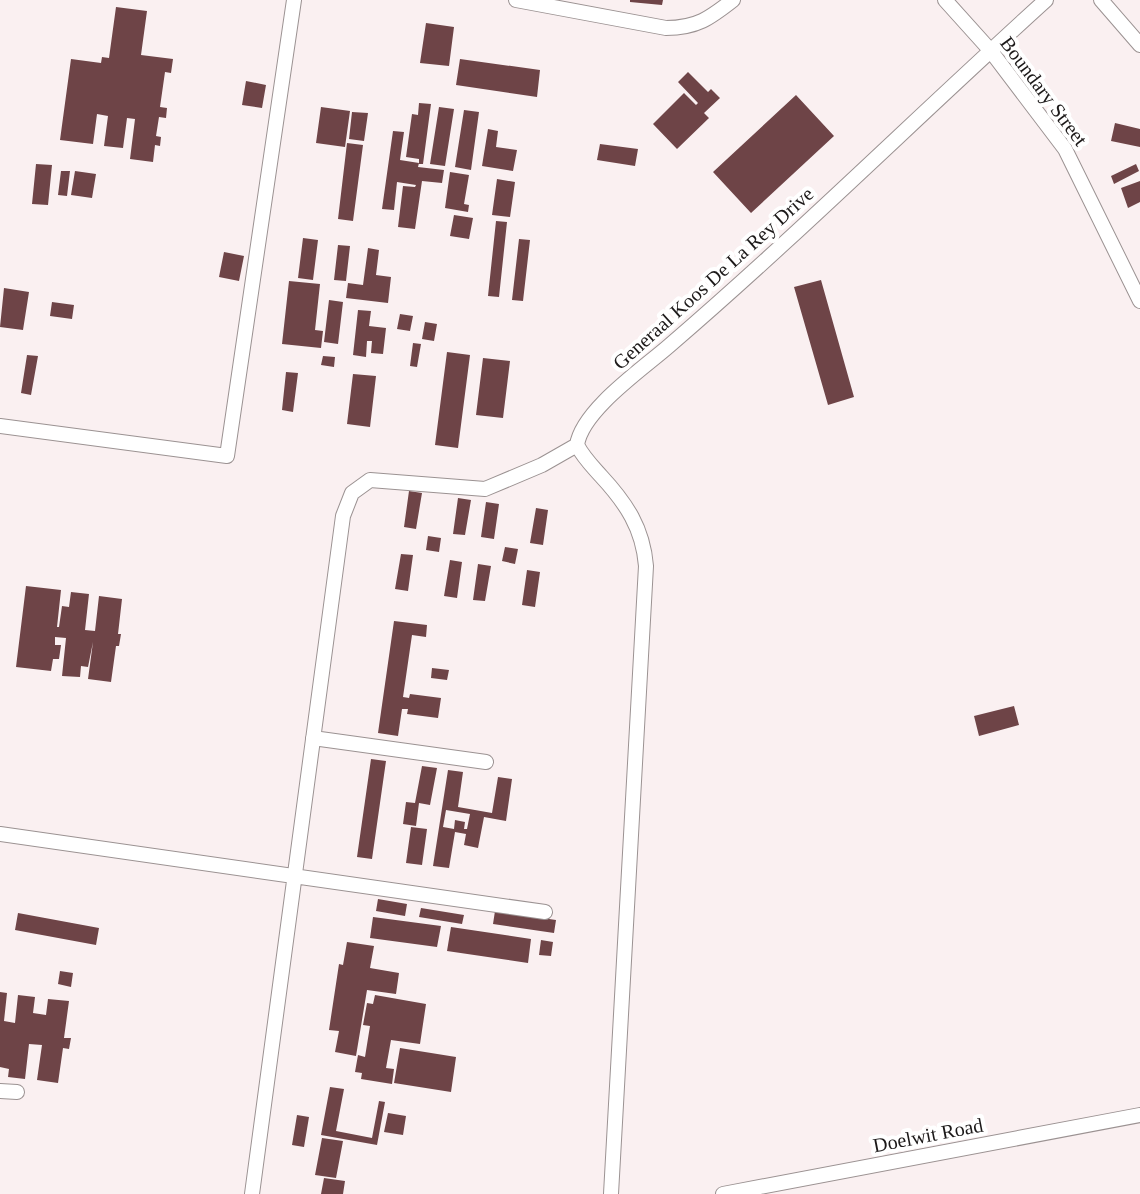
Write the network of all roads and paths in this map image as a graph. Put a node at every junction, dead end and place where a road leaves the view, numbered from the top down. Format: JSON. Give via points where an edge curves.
{"nodes":[{"id":1,"x":294,"y":0,"type":"edge"},
{"id":2,"x":516,"y":0,"type":"edge"},
{"id":3,"x":733,"y":0,"type":"edge"},
{"id":4,"x":945,"y":0,"type":"edge"},
{"id":5,"x":1046,"y":0,"type":"edge"},
{"id":6,"x":1101,"y":0,"type":"edge"},
{"id":7,"x":1140,"y":45,"type":"edge"},
{"id":8,"x":990,"y":50,"type":"junction"},
{"id":9,"x":1140,"y":301,"type":"edge"},
{"id":10,"x":0,"y":426,"type":"edge"},
{"id":11,"x":577,"y":445,"type":"junction"},
{"id":12,"x":313,"y":738,"type":"junction"},
{"id":13,"x":486,"y":762,"type":"dead end"},
{"id":14,"x":0,"y":834,"type":"edge"},
{"id":15,"x":294,"y":874,"type":"junction"},
{"id":16,"x":545,"y":912,"type":"dead end"},
{"id":17,"x":0,"y":1091,"type":"edge"},
{"id":18,"x":17,"y":1092,"type":"dead end"},
{"id":19,"x":1140,"y":1115,"type":"edge"},
{"id":20,"x":252,"y":1194,"type":"edge"},
{"id":21,"x":611,"y":1194,"type":"edge"},
{"id":22,"x":723,"y":1194,"type":"edge"}],
"edges":[{"from":1,"to":10,"type":"street","via":[[227,456]]},
{"from":2,"to":3,"type":"street","via":[[666,28],[703,22]]},
{"from":4,"to":8,"type":"street","name":"Boundary Street"},
{"from":5,"to":8,"type":"street","name":"Generaal Koos De La Rey Drive"},
{"from":6,"to":7,"type":"street"},
{"from":8,"to":9,"type":"street","name":"Boundary Street","via":[[1065,149]]},
{"from":8,"to":11,"type":"street","name":"Generaal Koos De La Rey Drive","via":[[742,284],[611,396],[584,425]]},
{"from":11,"to":12,"type":"street","name":"Generaal Koos De La Rey Drive","via":[[485,489],[370,480],[352,493],[343,516]]},
{"from":11,"to":21,"type":"street","via":[[636,521],[646,566]]},
{"from":12,"to":13,"type":"street"},
{"from":12,"to":15,"type":"street"},
{"from":14,"to":15,"type":"street"},
{"from":15,"to":16,"type":"street"},
{"from":15,"to":20,"type":"street"},
{"from":17,"to":18,"type":"street"},
{"from":19,"to":22,"type":"street","name":"Doelwit Road"}]}
